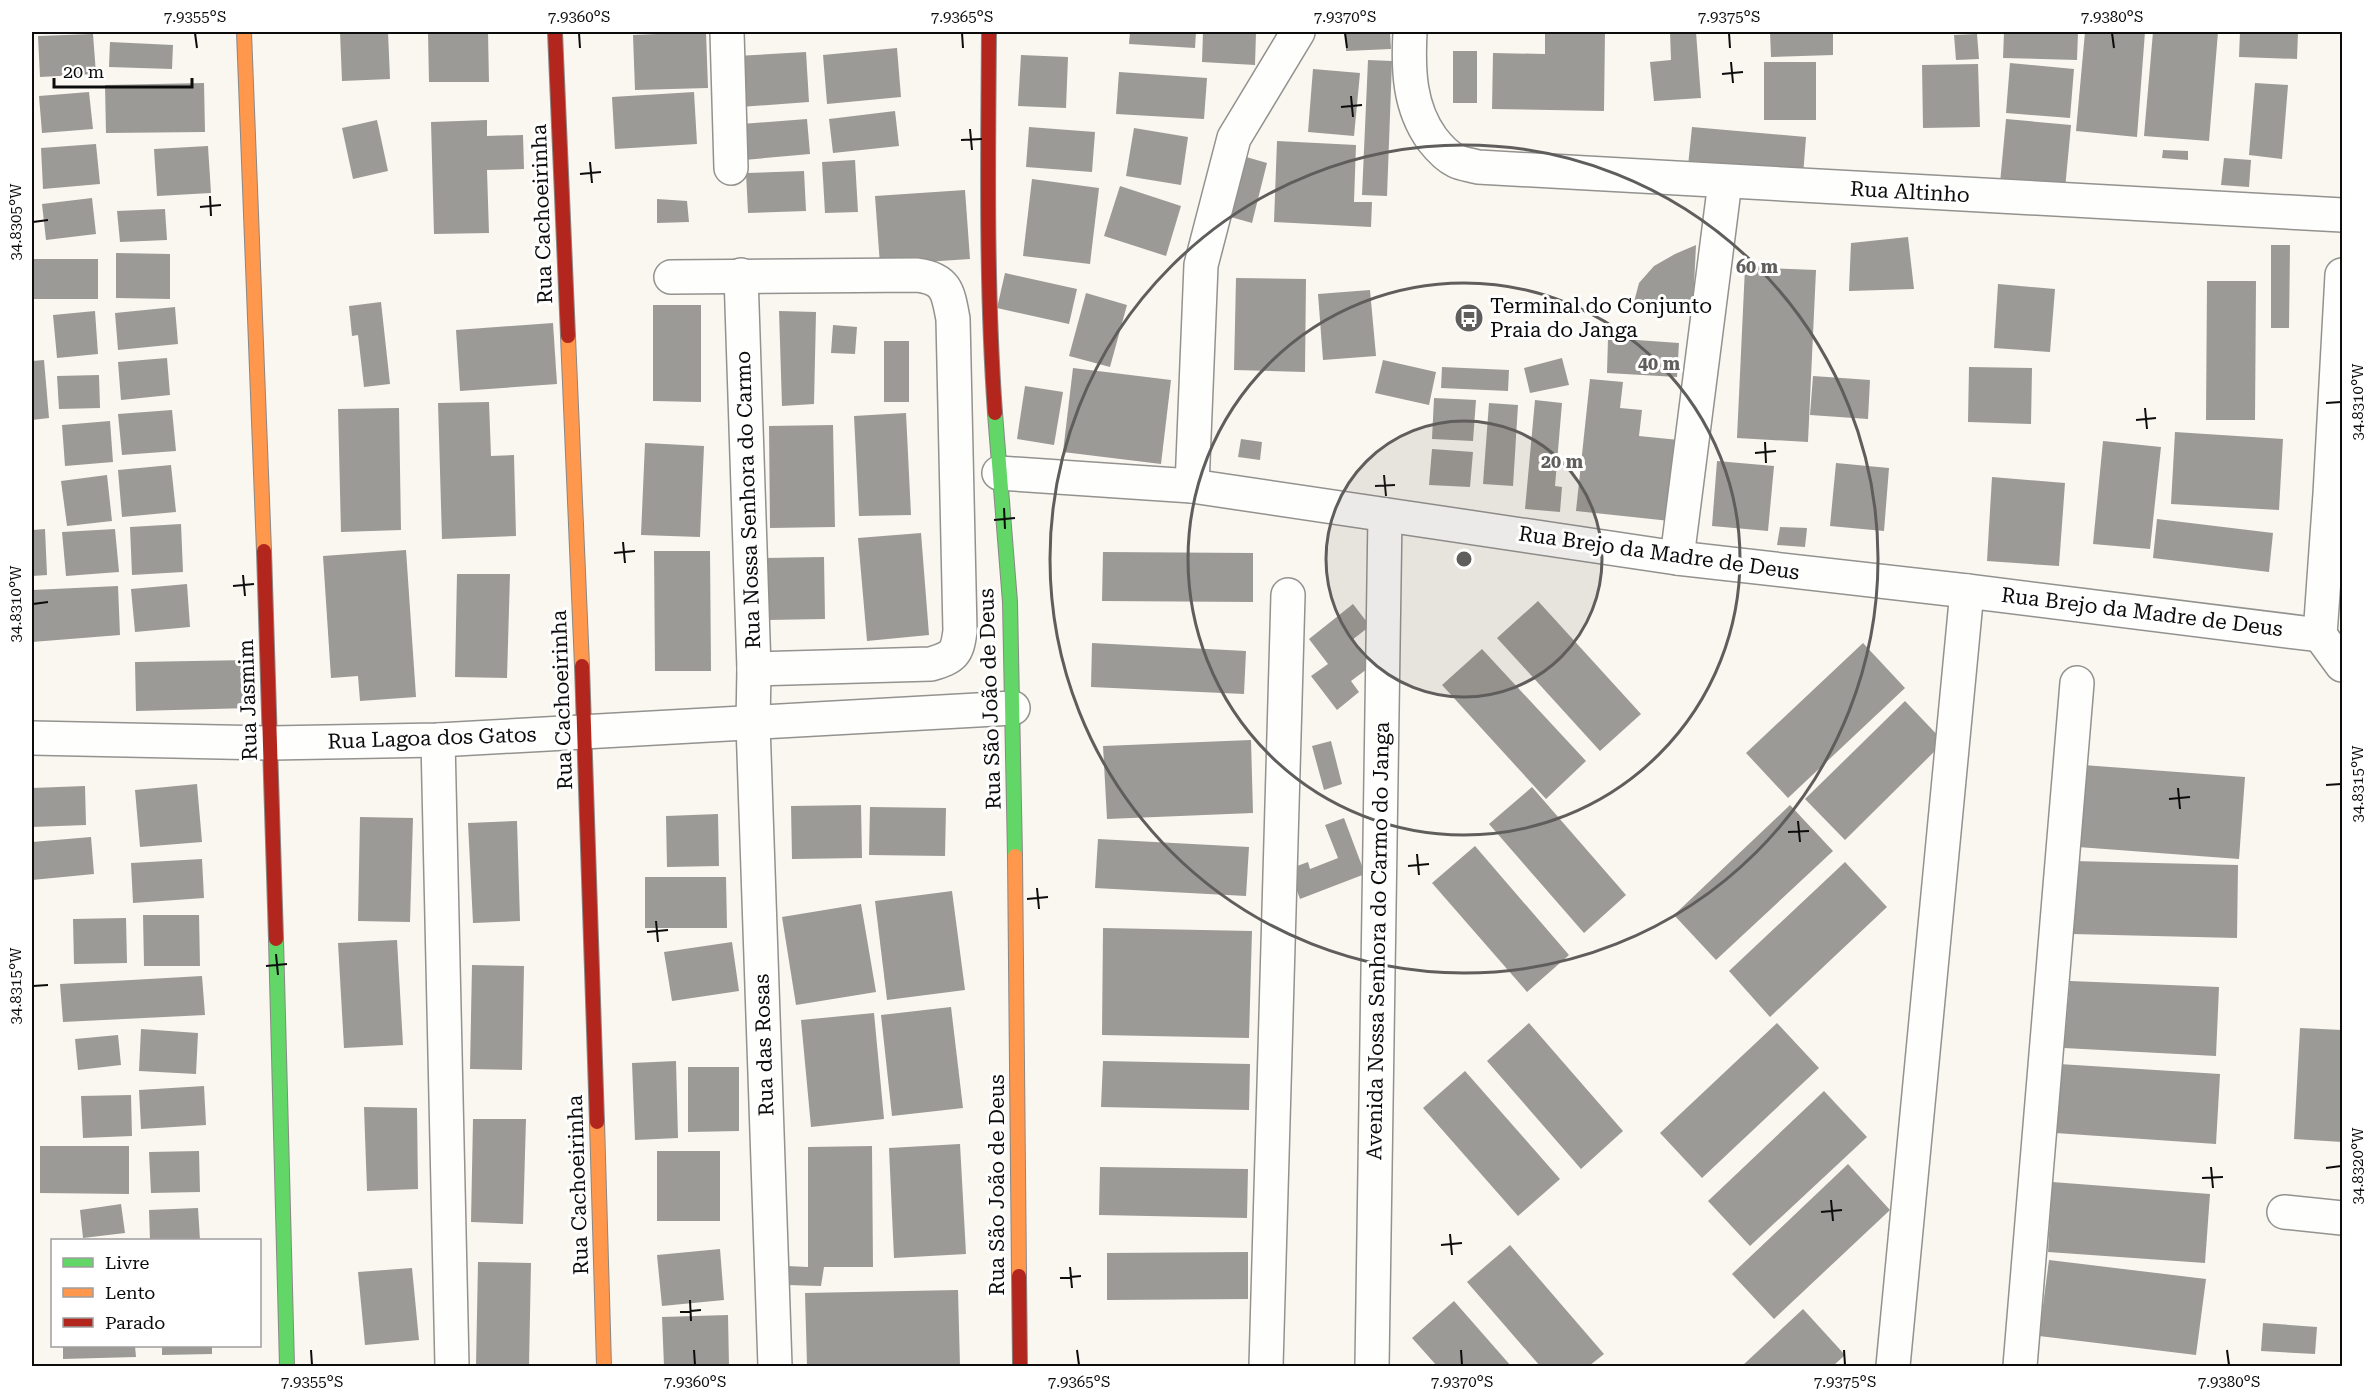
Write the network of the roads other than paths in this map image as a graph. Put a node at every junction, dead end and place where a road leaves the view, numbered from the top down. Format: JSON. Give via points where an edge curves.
{"nodes":[{"id":1,"x":244,"y":32,"type":"edge"},
{"id":2,"x":555,"y":32,"type":"edge"},
{"id":3,"x":727,"y":32,"type":"edge"},
{"id":4,"x":989,"y":32,"type":"edge"},
{"id":5,"x":1298,"y":32,"type":"edge"},
{"id":6,"x":1410,"y":32,"type":"edge"},
{"id":7,"x":731,"y":168,"type":"dead end"},
{"id":8,"x":1725,"y":182,"type":"junction"},
{"id":9,"x":2343,"y":215,"type":"edge"},
{"id":10,"x":741,"y":275,"type":"junction"},
{"id":11,"x":2343,"y":275,"type":"edge"},
{"id":12,"x":670,"y":277,"type":"dead end"},
{"id":13,"x":999,"y":473,"type":"junction"},
{"id":14,"x":1192,"y":486,"type":"junction"},
{"id":15,"x":2336,"y":494,"type":"edge"},
{"id":16,"x":1384,"y":514,"type":"junction"},
{"id":17,"x":1677,"y":558,"type":"junction"},
{"id":18,"x":1967,"y":591,"type":"junction"},
{"id":19,"x":1288,"y":595,"type":"dead end"},
{"id":20,"x":2320,"y":634,"type":"junction"},
{"id":21,"x":2343,"y":664,"type":"edge"},
{"id":22,"x":754,"y":669,"type":"junction"},
{"id":23,"x":2077,"y":683,"type":"dead end"},
{"id":24,"x":1013,"y":708,"type":"junction"},
{"id":25,"x":753,"y":724,"type":"junction"},
{"id":26,"x":585,"y":732,"type":"junction"},
{"id":27,"x":32,"y":738,"type":"edge"},
{"id":28,"x":438,"y":740,"type":"junction"},
{"id":29,"x":271,"y":743,"type":"junction"},
{"id":30,"x":2284,"y":1212,"type":"dead end"},
{"id":31,"x":2343,"y":1218,"type":"edge"},
{"id":32,"x":287,"y":1366,"type":"edge"},
{"id":33,"x":452,"y":1366,"type":"edge"},
{"id":34,"x":604,"y":1366,"type":"edge"},
{"id":35,"x":775,"y":1366,"type":"edge"},
{"id":36,"x":1020,"y":1366,"type":"edge"},
{"id":37,"x":1266,"y":1366,"type":"edge"},
{"id":38,"x":1372,"y":1366,"type":"edge"},
{"id":39,"x":1893,"y":1366,"type":"edge"},
{"id":40,"x":2020,"y":1366,"type":"edge"}],
"edges":[{"from":1,"to":29,"type":"street","name":"Rua Jasmim"},
{"from":2,"to":26,"type":"street","name":"Rua Cachoeirinha"},
{"from":3,"to":7,"type":"street"},
{"from":4,"to":13,"type":"street","name":"Rua São João de Deus","via":[[988,202]]},
{"from":5,"to":14,"type":"street","via":[[1234,138],[1201,265]]},
{"from":6,"to":8,"type":"street","name":"Rua Altinho","via":[[1413,99],[1422,124],[1441,150],[1456,161],[1478,167]]},
{"from":8,"to":9,"type":"street","name":"Rua Altinho"},
{"from":8,"to":17,"type":"street"},
{"from":10,"to":12,"type":"street"},
{"from":10,"to":22,"type":"street","name":"Rua Nossa Senhora do Carmo"},
{"from":10,"to":22,"type":"street","via":[[934,277],[949,297],[953,319],[958,649],[949,659],[932,664]]},
{"from":11,"to":15,"type":"street"},
{"from":13,"to":14,"type":"street","name":"Rua Brejo da Madre de Deus"},
{"from":13,"to":24,"type":"street","name":"Rua São João de Deus","via":[[1010,602]]},
{"from":14,"to":16,"type":"street","name":"Rua Brejo da Madre de Deus"},
{"from":15,"to":20,"type":"street"},
{"from":16,"to":17,"type":"street","name":"Rua Brejo da Madre de Deus"},
{"from":16,"to":38,"type":"street","name":"Avenida Nossa Senhora do Carmo do Janga"},
{"from":17,"to":18,"type":"street","name":"Rua Brejo da Madre de Deus"},
{"from":18,"to":20,"type":"street","name":"Rua Brejo da Madre de Deus"},
{"from":18,"to":39,"type":"street"},
{"from":19,"to":37,"type":"street"},
{"from":20,"to":21,"type":"street"},
{"from":22,"to":25,"type":"street","name":"Rua Nossa Senhora do Carmo"},
{"from":23,"to":40,"type":"street"},
{"from":24,"to":25,"type":"street","name":"Rua Lagoa dos Gatos"},
{"from":24,"to":36,"type":"street","name":"Rua São João de Deus"},
{"from":25,"to":26,"type":"street","name":"Rua Lagoa dos Gatos"},
{"from":25,"to":35,"type":"street","name":"Rua das Rosas"},
{"from":26,"to":28,"type":"street","name":"Rua Lagoa dos Gatos"},
{"from":26,"to":34,"type":"street","name":"Rua Cachoeirinha"},
{"from":27,"to":29,"type":"street","name":"Rua Lagoa dos Gatos"},
{"from":28,"to":29,"type":"street","name":"Rua Lagoa dos Gatos"},
{"from":28,"to":33,"type":"street"},
{"from":29,"to":32,"type":"street","name":"Rua Jasmim"},
{"from":30,"to":31,"type":"street"}]}
